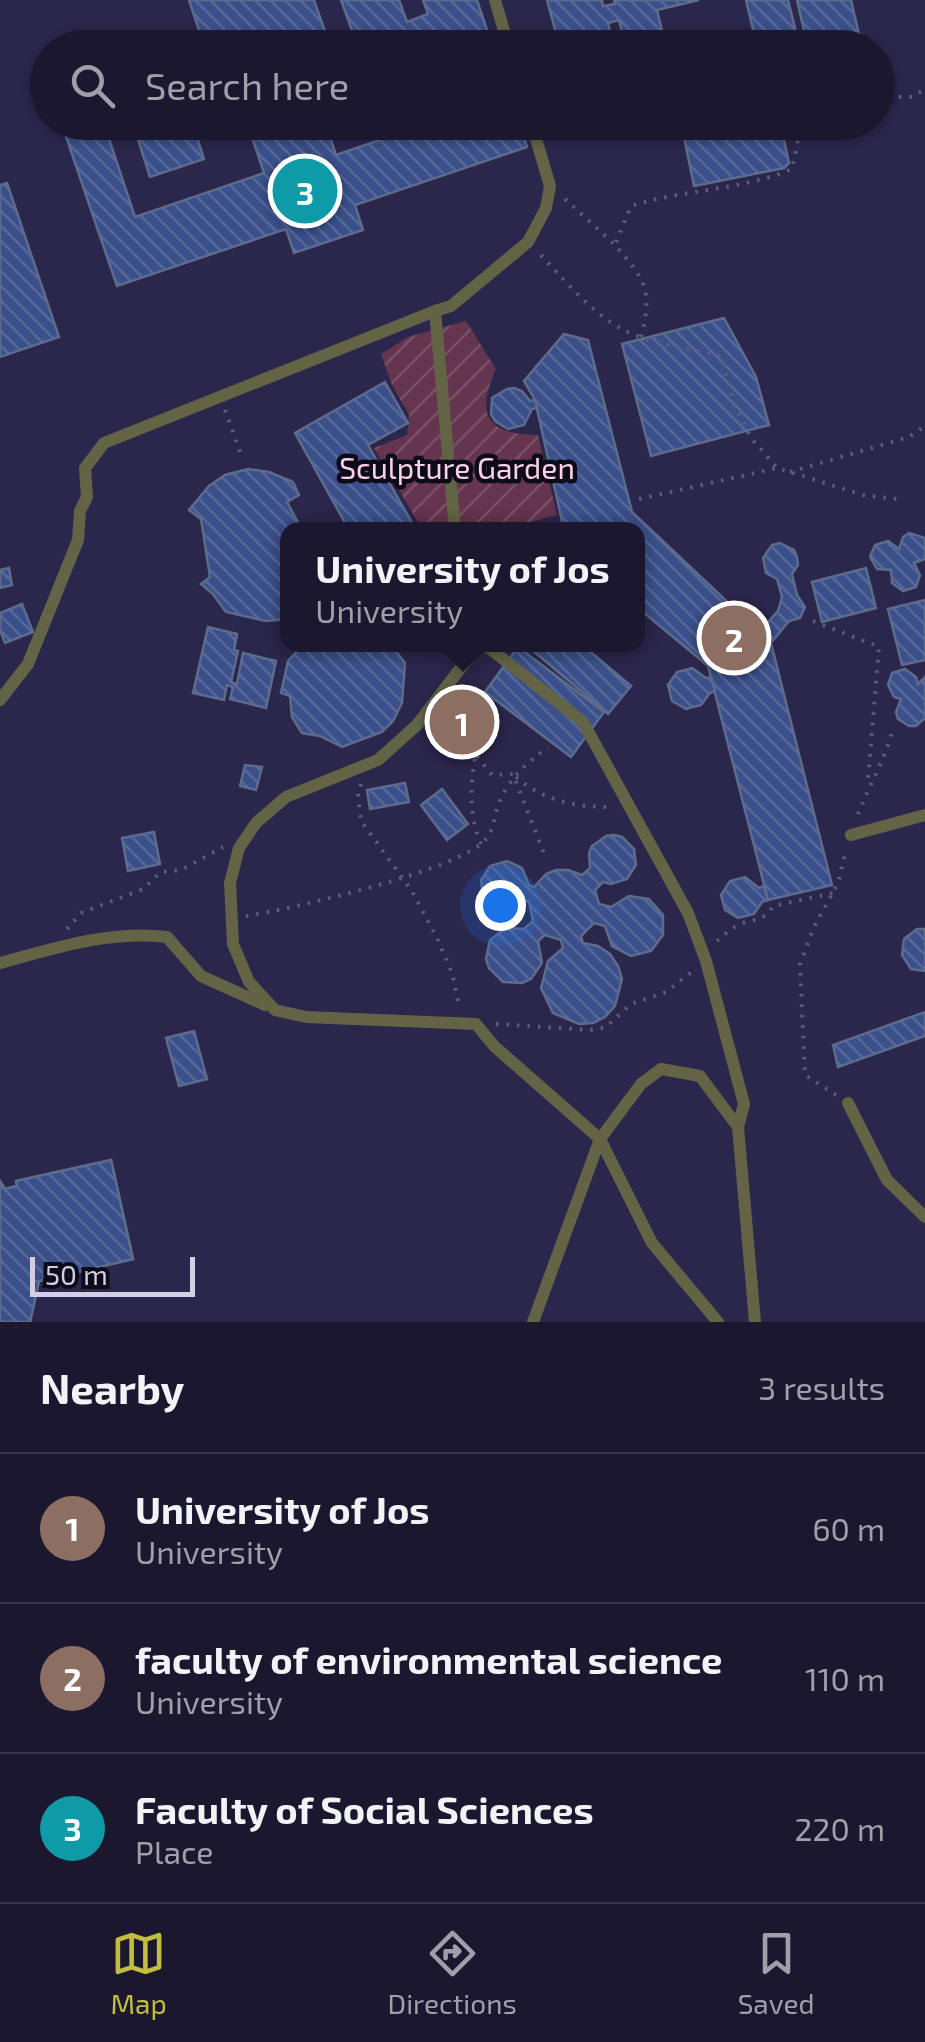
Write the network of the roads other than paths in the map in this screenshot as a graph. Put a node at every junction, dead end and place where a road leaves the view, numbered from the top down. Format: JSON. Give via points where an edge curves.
{"nodes":[{"id":1,"x":494,"y":0,"type":"edge"},
{"id":2,"x":503,"y":30,"type":"edge"},
{"id":3,"x":536,"y":140,"type":"edge"},
{"id":4,"x":434,"y":310,"type":"junction"},
{"id":5,"x":454,"y":522,"type":"edge"},
{"id":6,"x":474,"y":652,"type":"edge"},
{"id":7,"x":491,"y":652,"type":"edge"},
{"id":8,"x":0,"y":700,"type":"edge"},
{"id":9,"x":925,"y":815,"type":"edge"},
{"id":10,"x":851,"y":835,"type":"road end"},
{"id":11,"x":0,"y":962,"type":"edge"},
{"id":12,"x":275,"y":1010,"type":"junction"},
{"id":13,"x":848,"y":1104,"type":"road end"},
{"id":14,"x":738,"y":1127,"type":"junction"},
{"id":15,"x":600,"y":1139,"type":"junction"},
{"id":16,"x":925,"y":1218,"type":"edge"},
{"id":17,"x":532,"y":1322,"type":"edge"},
{"id":18,"x":718,"y":1322,"type":"edge"},
{"id":19,"x":755,"y":1322,"type":"edge"}],
"edges":[{"from":1,"to":2,"type":"lane"},
{"from":3,"to":4,"type":"lane","via":[[550,186],[528,242],[452,306]]},
{"from":4,"to":5,"type":"lane"},
{"from":4,"to":8,"type":"lane","via":[[104,443],[85,468],[78,540],[28,664]]},
{"from":6,"to":12,"type":"lane","via":[[417,724],[378,760],[286,797],[242,843],[230,883],[233,944],[249,982]]},
{"from":7,"to":14,"type":"lane","via":[[583,722],[680,895],[706,961],[744,1104]]},
{"from":9,"to":10,"type":"lane"},
{"from":11,"to":12,"type":"lane","via":[[87,939],[166,937],[201,976]]},
{"from":12,"to":15,"type":"lane","via":[[306,1018],[476,1024]]},
{"from":13,"to":16,"type":"lane","via":[[887,1180]]},
{"from":14,"to":15,"type":"lane","via":[[700,1076],[661,1069],[641,1084]]},
{"from":14,"to":19,"type":"lane"},
{"from":15,"to":17,"type":"lane"},
{"from":15,"to":18,"type":"lane","via":[[652,1244]]}]}
